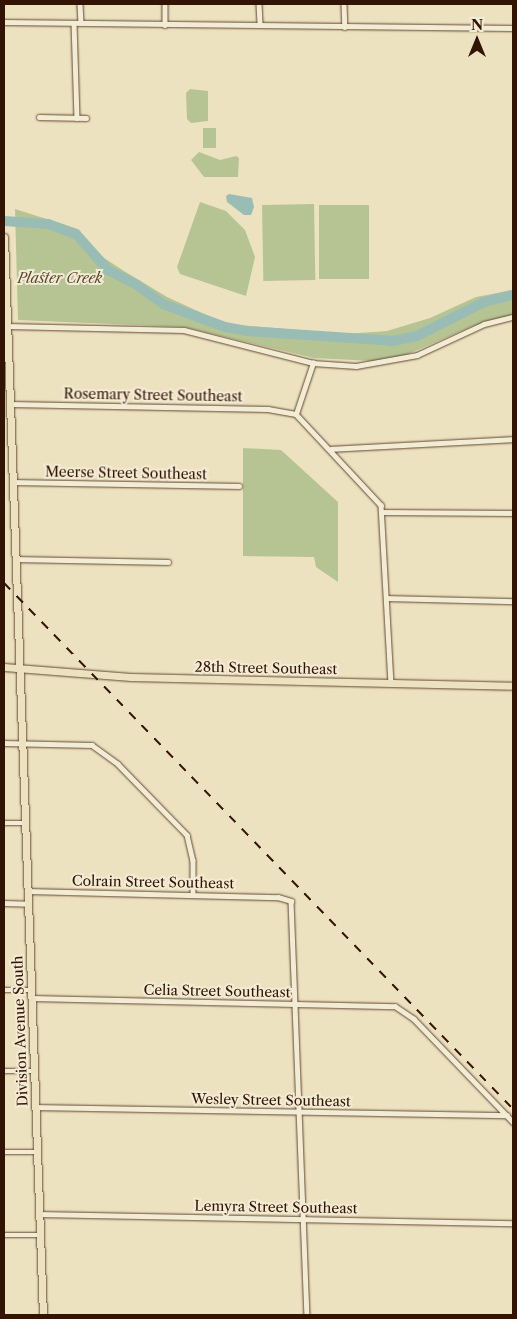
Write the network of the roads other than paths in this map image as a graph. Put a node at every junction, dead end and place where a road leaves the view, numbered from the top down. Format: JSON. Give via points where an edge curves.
{"nodes":[{"id":1,"x":80,"y":4,"type":"edge"},
{"id":2,"x":165,"y":4,"type":"edge"},
{"id":3,"x":259,"y":4,"type":"edge"},
{"id":4,"x":344,"y":4,"type":"edge"},
{"id":5,"x":4,"y":22,"type":"edge"},
{"id":6,"x":74,"y":23,"type":"junction"},
{"id":7,"x":81,"y":23,"type":"junction"},
{"id":8,"x":166,"y":24,"type":"junction"},
{"id":9,"x":260,"y":26,"type":"junction"},
{"id":10,"x":345,"y":27,"type":"junction"},
{"id":11,"x":513,"y":28,"type":"edge"},
{"id":12,"x":39,"y":117,"type":"dead end"},
{"id":13,"x":77,"y":118,"type":"junction"},
{"id":14,"x":86,"y":118,"type":"dead end"},
{"id":15,"x":4,"y":237,"type":"edge"},
{"id":16,"x":513,"y":317,"type":"edge"},
{"id":17,"x":7,"y":326,"type":"junction"},
{"id":18,"x":6,"y":338,"type":"edge"},
{"id":19,"x":313,"y":363,"type":"junction"},
{"id":20,"x":10,"y":404,"type":"junction"},
{"id":21,"x":296,"y":414,"type":"junction"},
{"id":22,"x":513,"y":439,"type":"edge"},
{"id":23,"x":330,"y":449,"type":"junction"},
{"id":24,"x":13,"y":482,"type":"junction"},
{"id":25,"x":238,"y":486,"type":"dead end"},
{"id":26,"x":382,"y":512,"type":"junction"},
{"id":27,"x":513,"y":514,"type":"edge"},
{"id":28,"x":16,"y":559,"type":"junction"},
{"id":29,"x":168,"y":562,"type":"dead end"},
{"id":30,"x":387,"y":598,"type":"junction"},
{"id":31,"x":513,"y":601,"type":"edge"},
{"id":32,"x":4,"y":666,"type":"edge"},
{"id":33,"x":19,"y":667,"type":"junction"},
{"id":34,"x":392,"y":684,"type":"junction"},
{"id":35,"x":513,"y":686,"type":"edge"},
{"id":36,"x":4,"y":743,"type":"edge"},
{"id":37,"x":21,"y":743,"type":"junction"},
{"id":38,"x":4,"y":823,"type":"edge"},
{"id":39,"x":25,"y":823,"type":"junction"},
{"id":40,"x":27,"y":891,"type":"junction"},
{"id":41,"x":193,"y":894,"type":"junction"},
{"id":42,"x":4,"y":903,"type":"edge"},
{"id":43,"x":28,"y":904,"type":"junction"},
{"id":44,"x":4,"y":990,"type":"edge"},
{"id":45,"x":31,"y":990,"type":"junction"},
{"id":46,"x":31,"y":998,"type":"junction"},
{"id":47,"x":296,"y":1004,"type":"junction"},
{"id":48,"x":4,"y":1071,"type":"edge"},
{"id":49,"x":34,"y":1071,"type":"junction"},
{"id":50,"x":35,"y":1106,"type":"junction"},
{"id":51,"x":300,"y":1112,"type":"junction"},
{"id":52,"x":507,"y":1115,"type":"junction"},
{"id":53,"x":513,"y":1122,"type":"edge"},
{"id":54,"x":4,"y":1152,"type":"edge"},
{"id":55,"x":36,"y":1152,"type":"junction"},
{"id":56,"x":38,"y":1214,"type":"junction"},
{"id":57,"x":304,"y":1219,"type":"junction"},
{"id":58,"x":513,"y":1223,"type":"edge"},
{"id":59,"x":4,"y":1235,"type":"edge"},
{"id":60,"x":39,"y":1235,"type":"junction"},
{"id":61,"x":43,"y":1315,"type":"edge"},
{"id":62,"x":307,"y":1315,"type":"edge"}],
"edges":[{"from":1,"to":7,"type":"street"},
{"from":2,"to":8,"type":"street"},
{"from":3,"to":9,"type":"street"},
{"from":4,"to":10,"type":"street"},
{"from":5,"to":6,"type":"street"},
{"from":6,"to":7,"type":"street"},
{"from":6,"to":13,"type":"street"},
{"from":7,"to":8,"type":"street"},
{"from":8,"to":9,"type":"street"},
{"from":9,"to":10,"type":"street"},
{"from":10,"to":11,"type":"street"},
{"from":12,"to":13,"type":"street"},
{"from":13,"to":14,"type":"street"},
{"from":15,"to":17,"type":"main road","name":"Division Avenue South"},
{"from":16,"to":19,"type":"street","via":[[484,324],[417,355],[395,361],[356,366]]},
{"from":17,"to":18,"type":"main road","name":"Division Avenue South"},
{"from":17,"to":19,"type":"street","via":[[184,330]]},
{"from":18,"to":20,"type":"main road","name":"Division Avenue South"},
{"from":19,"to":21,"type":"street"},
{"from":20,"to":21,"type":"street","name":"Rosemary Street Southeast","via":[[268,409]]},
{"from":20,"to":24,"type":"main road","name":"Division Avenue South"},
{"from":21,"to":23,"type":"street"},
{"from":22,"to":23,"type":"street"},
{"from":23,"to":26,"type":"street","via":[[371,492]]},
{"from":24,"to":25,"type":"street","name":"Meerse Street Southeast"},
{"from":24,"to":28,"type":"main road","name":"Division Avenue South"},
{"from":26,"to":27,"type":"street"},
{"from":26,"to":30,"type":"street"},
{"from":28,"to":29,"type":"street"},
{"from":28,"to":33,"type":"main road","name":"Division Avenue South"},
{"from":30,"to":31,"type":"street"},
{"from":30,"to":34,"type":"street"},
{"from":32,"to":33,"type":"main road","name":"28th Street Southeast"},
{"from":33,"to":34,"type":"main road","name":"28th Street Southeast","via":[[131,677]]},
{"from":33,"to":37,"type":"main road","name":"Division Avenue South"},
{"from":34,"to":35,"type":"main road","name":"28th Street Southeast"},
{"from":36,"to":37,"type":"street"},
{"from":37,"to":39,"type":"main road","name":"Division Avenue South"},
{"from":37,"to":41,"type":"street","via":[[92,745],[118,764],[187,835],[193,860]]},
{"from":38,"to":39,"type":"street"},
{"from":39,"to":40,"type":"main road","name":"Division Avenue South"},
{"from":40,"to":41,"type":"street","name":"Colrain Street Southeast"},
{"from":40,"to":43,"type":"main road","name":"Division Avenue South"},
{"from":41,"to":47,"type":"street","name":"Colrain Street Southeast","via":[[278,897],[291,901]]},
{"from":42,"to":43,"type":"street"},
{"from":43,"to":45,"type":"main road","name":"Division Avenue South"},
{"from":44,"to":45,"type":"street"},
{"from":45,"to":46,"type":"main road","name":"Division Avenue South"},
{"from":46,"to":47,"type":"street","name":"Celia Street Southeast"},
{"from":46,"to":49,"type":"main road","name":"Division Avenue South"},
{"from":47,"to":51,"type":"street"},
{"from":47,"to":52,"type":"street","name":"Celia Street Southeast","via":[[402,1008]]},
{"from":48,"to":49,"type":"street"},
{"from":49,"to":50,"type":"main road","name":"Division Avenue South"},
{"from":50,"to":51,"type":"street","name":"Wesley Street Southeast"},
{"from":50,"to":55,"type":"main road","name":"Division Avenue South"},
{"from":51,"to":52,"type":"street","name":"Wesley Street Southeast"},
{"from":51,"to":57,"type":"street"},
{"from":52,"to":53,"type":"street"},
{"from":54,"to":55,"type":"street"},
{"from":55,"to":56,"type":"main road","name":"Division Avenue South"},
{"from":56,"to":57,"type":"street","name":"Lemyra Street Southeast"},
{"from":56,"to":60,"type":"main road","name":"Division Avenue South"},
{"from":57,"to":58,"type":"street","name":"Lemyra Street Southeast"},
{"from":57,"to":62,"type":"street"},
{"from":59,"to":60,"type":"street"},
{"from":60,"to":61,"type":"main road","name":"Division Avenue South"}]}
